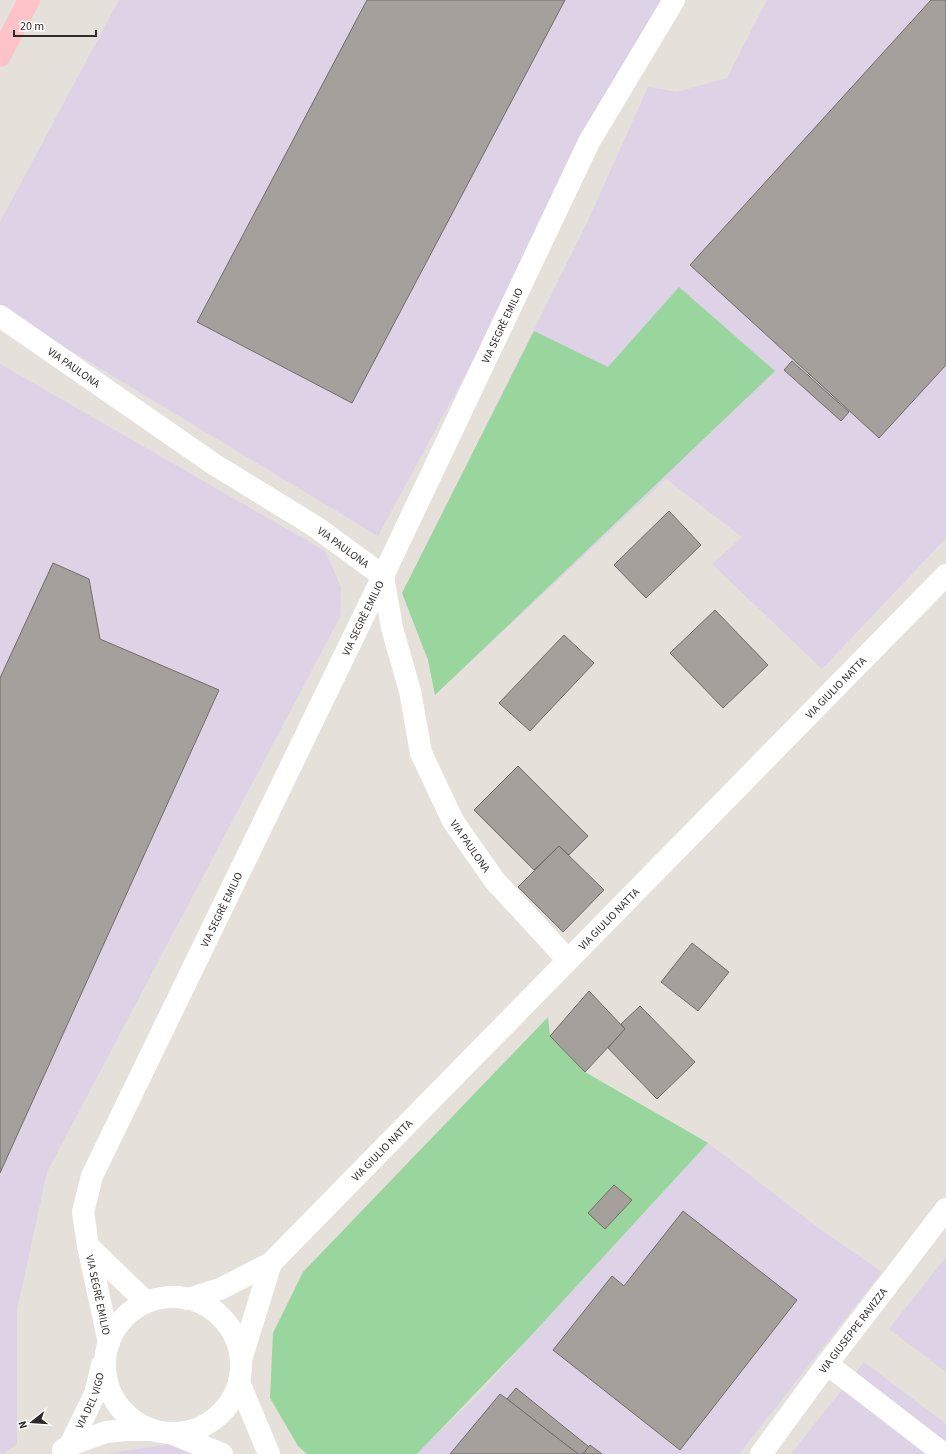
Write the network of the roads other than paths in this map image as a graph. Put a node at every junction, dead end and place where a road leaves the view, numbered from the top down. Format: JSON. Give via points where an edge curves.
{"nodes":[{"id":1,"x":29,"y":0,"type":"edge"},
{"id":2,"x":674,"y":0,"type":"edge"},
{"id":3,"x":0,"y":56,"type":"edge"},
{"id":4,"x":0,"y":316,"type":"edge"},
{"id":5,"x":946,"y":575,"type":"edge"},
{"id":6,"x":383,"y":576,"type":"junction"},
{"id":7,"x":568,"y":960,"type":"junction"},
{"id":8,"x":946,"y":1209,"type":"edge"},
{"id":9,"x":88,"y":1246,"type":"junction"},
{"id":10,"x":271,"y":1262,"type":"junction"},
{"id":11,"x":188,"y":1299,"type":"junction"},
{"id":12,"x":146,"y":1302,"type":"junction"},
{"id":13,"x":107,"y":1349,"type":"junction"},
{"id":14,"x":241,"y":1360,"type":"junction"},
{"id":15,"x":827,"y":1364,"type":"junction"},
{"id":16,"x":239,"y":1382,"type":"junction"},
{"id":17,"x":150,"y":1430,"type":"junction"},
{"id":18,"x":173,"y":1434,"type":"junction"},
{"id":19,"x":64,"y":1450,"type":"edge"},
{"id":20,"x":222,"y":1454,"type":"edge"},
{"id":21,"x":269,"y":1454,"type":"edge"},
{"id":22,"x":761,"y":1454,"type":"edge"},
{"id":23,"x":944,"y":1454,"type":"edge"}],
"edges":[{"from":1,"to":3,"type":"highway"},
{"from":2,"to":6,"type":"street","name":"VIA SEGRÈ EMILIO","via":[[589,142]]},
{"from":4,"to":6,"type":"street","name":"VIA PAULONA","via":[[215,465],[316,527]]},
{"from":5,"to":7,"type":"street","name":"VIA GIULIO NATTA"},
{"from":6,"to":7,"type":"street","name":"VIA PAULONA","via":[[392,628],[410,691],[421,753],[453,821],[495,881]]},
{"from":6,"to":9,"type":"street","name":"VIA SEGRÈ EMILIO","via":[[92,1176],[83,1212]]},
{"from":7,"to":10,"type":"street","name":"VIA GIULIO NATTA"},
{"from":8,"to":15,"type":"street","name":"VIA GIUSEPPE RAVIZZA"},
{"from":9,"to":12,"type":"street","name":"VIA SEGRÈ EMILIO"},
{"from":9,"to":13,"type":"street","name":"VIA SEGRÈ EMILIO"},
{"from":10,"to":11,"type":"street","name":"VIA GIULIO NATTA","via":[[220,1289]]},
{"from":10,"to":14,"type":"street","name":"VIA GIULIO NATTA"},
{"from":11,"to":12,"type":"street","via":[[167,1297]]},
{"from":11,"to":14,"type":"street","via":[[208,1307],[224,1321],[235,1340]]},
{"from":12,"to":13,"type":"street","via":[[128,1314],[113,1332]]},
{"from":13,"to":17,"type":"street","via":[[105,1378],[114,1400],[129,1418]]},
{"from":13,"to":19,"type":"street","name":"VIA DEL VIGO","via":[[95,1394]]},
{"from":14,"to":16,"type":"street"},
{"from":15,"to":22,"type":"street","name":"VIA GIUSEPPE RAVIZZA"},
{"from":15,"to":23,"type":"street"},
{"from":16,"to":18,"type":"street","via":[[230,1402],[216,1418],[196,1430]]},
{"from":16,"to":21,"type":"street"},
{"from":17,"to":18,"type":"street"},
{"from":17,"to":19,"type":"street","name":"VIA DEL VIGO","via":[[106,1432]]},
{"from":18,"to":20,"type":"street"}]}
